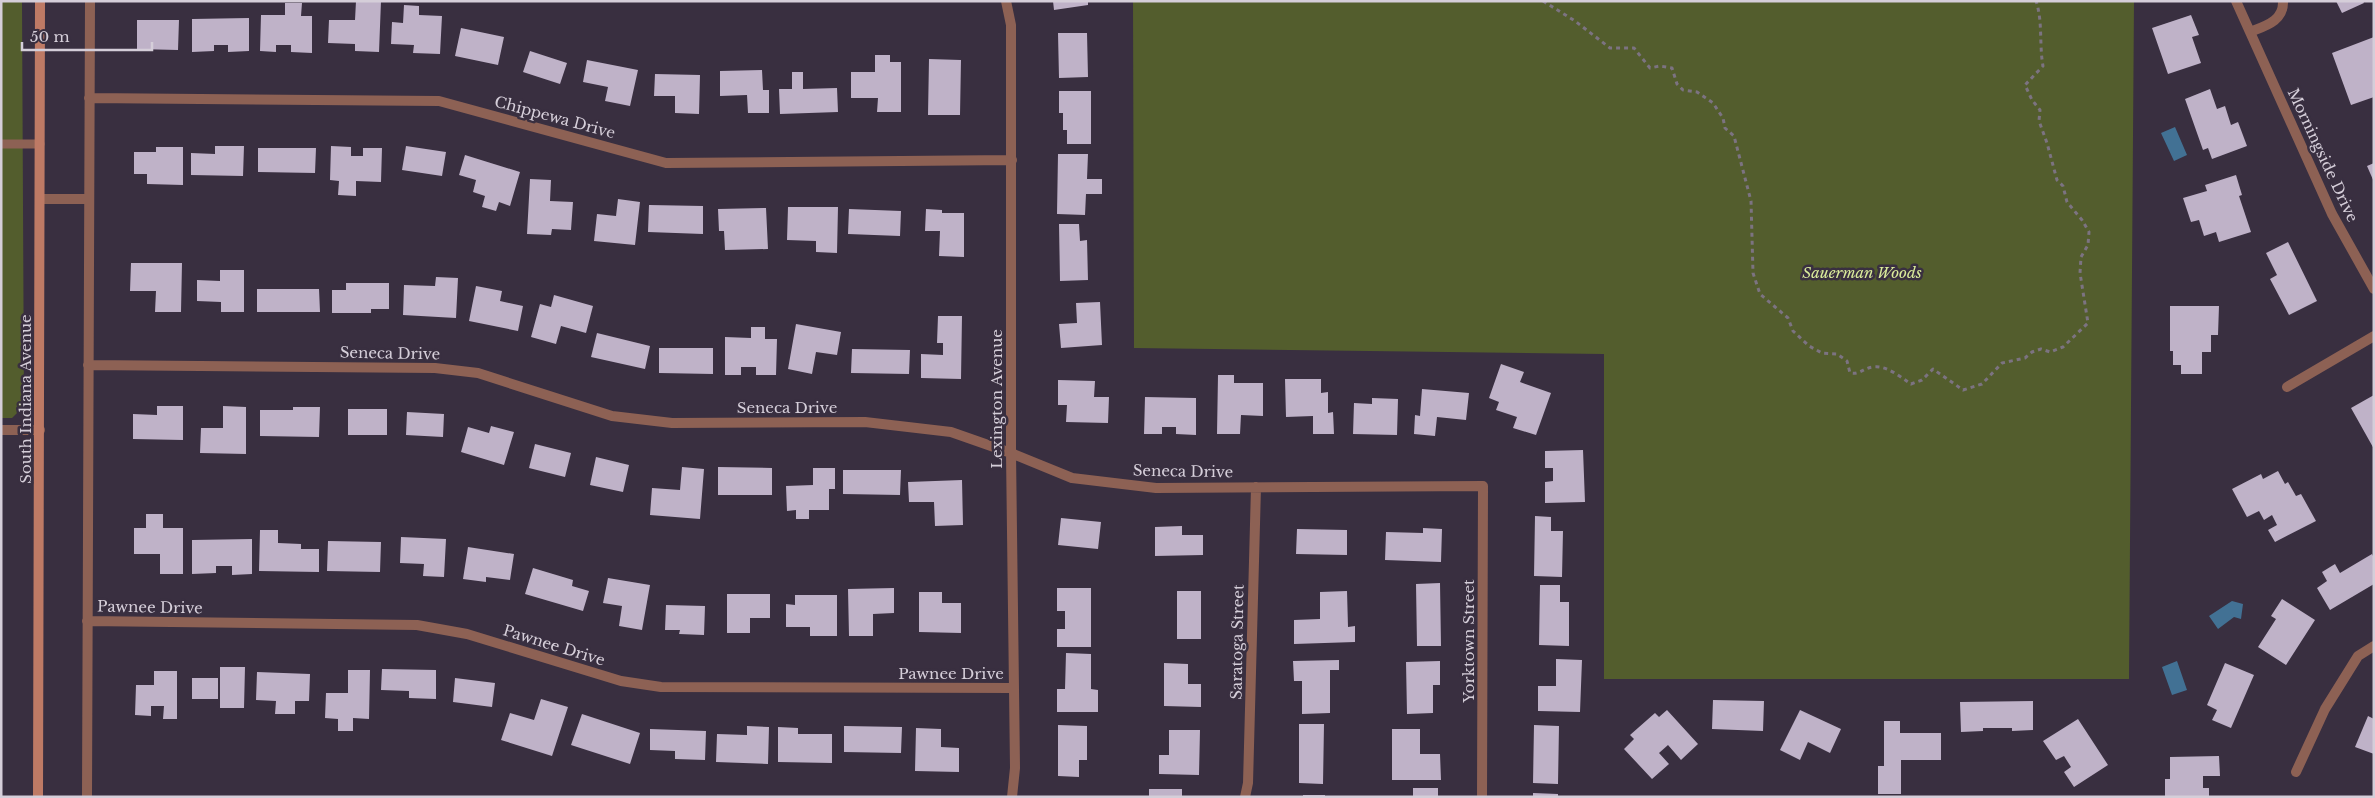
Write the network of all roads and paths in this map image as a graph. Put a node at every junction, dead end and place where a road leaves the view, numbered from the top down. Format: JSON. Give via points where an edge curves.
{"nodes":[{"id":1,"x":40,"y":1,"type":"edge"},
{"id":2,"x":90,"y":1,"type":"edge"},
{"id":3,"x":1006,"y":1,"type":"edge"},
{"id":4,"x":1543,"y":1,"type":"edge"},
{"id":5,"x":2036,"y":1,"type":"edge"},
{"id":6,"x":2236,"y":1,"type":"edge"},
{"id":7,"x":2284,"y":1,"type":"edge"},
{"id":8,"x":2250,"y":32,"type":"junction"},
{"id":9,"x":89,"y":98,"type":"junction"},
{"id":10,"x":1,"y":144,"type":"edge"},
{"id":11,"x":40,"y":144,"type":"junction"},
{"id":12,"x":1012,"y":160,"type":"junction"},
{"id":13,"x":40,"y":198,"type":"junction"},
{"id":14,"x":89,"y":198,"type":"junction"},
{"id":15,"x":2374,"y":289,"type":"edge"},
{"id":16,"x":2374,"y":336,"type":"edge"},
{"id":17,"x":88,"y":365,"type":"junction"},
{"id":18,"x":2287,"y":387,"type":"dead end"},
{"id":19,"x":1,"y":430,"type":"edge"},
{"id":20,"x":40,"y":430,"type":"junction"},
{"id":21,"x":1011,"y":453,"type":"junction"},
{"id":22,"x":1483,"y":486,"type":"joint"},
{"id":23,"x":1256,"y":487,"type":"junction"},
{"id":24,"x":87,"y":621,"type":"junction"},
{"id":25,"x":2374,"y":646,"type":"edge"},
{"id":26,"x":1013,"y":688,"type":"junction"},
{"id":27,"x":2296,"y":772,"type":"dead end"},
{"id":28,"x":38,"y":797,"type":"edge"},
{"id":29,"x":87,"y":797,"type":"edge"},
{"id":30,"x":1012,"y":797,"type":"edge"},
{"id":31,"x":1245,"y":797,"type":"edge"},
{"id":32,"x":1482,"y":797,"type":"edge"}],
"edges":[{"from":1,"to":11,"type":"main road","name":"South Indiana Avenue"},
{"from":2,"to":9,"type":"street"},
{"from":3,"to":12,"type":"street","name":"Lexington Avenue","via":[[1011,25]]},
{"from":4,"to":5,"type":"path","via":[[1610,48],[1634,48],[1650,68],[1672,68],[1676,84],[1683,90],[1697,92],[1713,103],[1734,136],[1743,165],[1751,201],[1753,273],[1760,294],[1788,318],[1794,332],[1809,346],[1822,353],[1837,354],[1847,361],[1850,373],[1857,375],[1874,366],[1889,370],[1911,384],[1922,380],[1932,369],[1963,390],[1982,384],[2002,363],[2025,358],[2041,349],[2050,352],[2063,347],[2088,323],[2080,273],[2089,232],[2067,202],[2063,186],[2057,180],[2039,121],[2040,110],[2025,85],[2043,66],[2039,47],[2040,13]]},
{"from":6,"to":8,"type":"street","name":"Morningside Drive"},
{"from":7,"to":8,"type":"street","via":[[2280,16]]},
{"from":8,"to":15,"type":"street","name":"Morningside Drive","via":[[2332,214]]},
{"from":9,"to":12,"type":"street","name":"Chippewa Drive","via":[[438,101],[666,162]]},
{"from":9,"to":14,"type":"street"},
{"from":10,"to":11,"type":"lane"},
{"from":11,"to":13,"type":"main road","name":"South Indiana Avenue"},
{"from":12,"to":21,"type":"street","name":"Lexington Avenue"},
{"from":13,"to":14,"type":"street"},
{"from":13,"to":20,"type":"main road","name":"South Indiana Avenue"},
{"from":14,"to":17,"type":"street"},
{"from":16,"to":18,"type":"street"},
{"from":17,"to":21,"type":"street","name":"Seneca Drive","via":[[435,368],[478,373],[612,416],[672,423],[866,422],[951,432]]},
{"from":17,"to":24,"type":"street"},
{"from":19,"to":20,"type":"street"},
{"from":20,"to":28,"type":"main road","name":"South Indiana Avenue"},
{"from":21,"to":23,"type":"street","name":"Seneca Drive","via":[[1072,478],[1156,488]]},
{"from":21,"to":26,"type":"street","name":"Lexington Avenue"},
{"from":22,"to":23,"type":"street","name":"Seneca Drive"},
{"from":22,"to":32,"type":"street","name":"Yorktown Street"},
{"from":23,"to":31,"type":"street","name":"Saratoga Street","via":[[1248,784]]},
{"from":24,"to":26,"type":"street","name":"Pawnee Drive","via":[[417,625],[467,634],[621,681],[661,687]]},
{"from":24,"to":29,"type":"street"},
{"from":25,"to":27,"type":"street","via":[[2358,656],[2325,709]]},
{"from":26,"to":30,"type":"street","name":"Lexington Avenue","via":[[1015,768]]}]}
